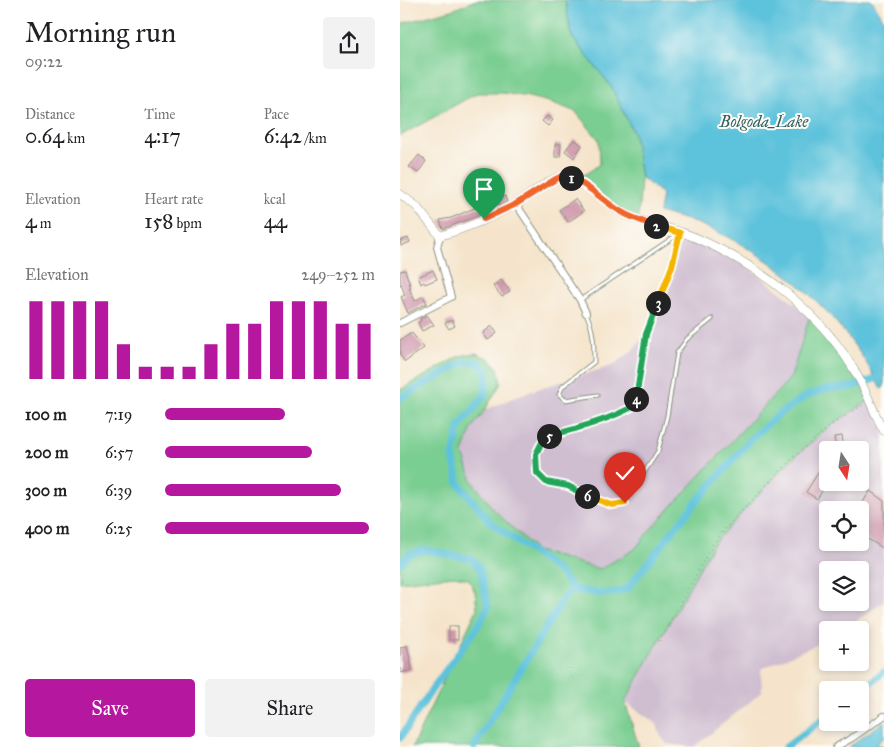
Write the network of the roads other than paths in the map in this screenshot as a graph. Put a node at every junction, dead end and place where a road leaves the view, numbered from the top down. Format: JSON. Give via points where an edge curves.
{"nodes":[{"id":1,"x":400,"y":194,"type":"edge"},
{"id":2,"x":516,"y":204,"type":"junction"},
{"id":3,"x":680,"y":233,"type":"junction"},
{"id":4,"x":440,"y":236,"type":"junction"},
{"id":5,"x":580,"y":300,"type":"junction"},
{"id":6,"x":586,"y":313,"type":"joint"},
{"id":7,"x":712,"y":319,"type":"dead end"},
{"id":8,"x":400,"y":324,"type":"edge"},
{"id":9,"x":598,"y":395,"type":"dead end"},
{"id":10,"x":884,"y":431,"type":"edge"},
{"id":11,"x":884,"y":716,"type":"edge"},
{"id":12,"x":836,"y":747,"type":"edge"}],
"edges":[{"from":1,"to":4,"type":"street","via":[[416,206]]},
{"from":2,"to":3,"type":"street","via":[[554,180],[570,177],[638,221]]},
{"from":2,"to":4,"type":"street"},
{"from":2,"to":5,"type":"street"},
{"from":3,"to":5,"type":"lane"},
{"from":3,"to":7,"type":"lane","via":[[672,266],[646,334],[636,405],[583,427],[545,436],[536,454],[537,473],[546,482],[568,486],[596,500],[612,505],[625,503],[658,451],[677,353],[687,339]]},
{"from":3,"to":10,"type":"street","via":[[740,261],[786,294],[832,339],[858,375]]},
{"from":4,"to":8,"type":"street","via":[[437,247],[452,297]]},
{"from":5,"to":6,"type":"street"},
{"from":6,"to":9,"type":"lane","via":[[594,340],[594,362],[563,386],[559,394],[565,400]]},
{"from":11,"to":12,"type":"street"}]}
